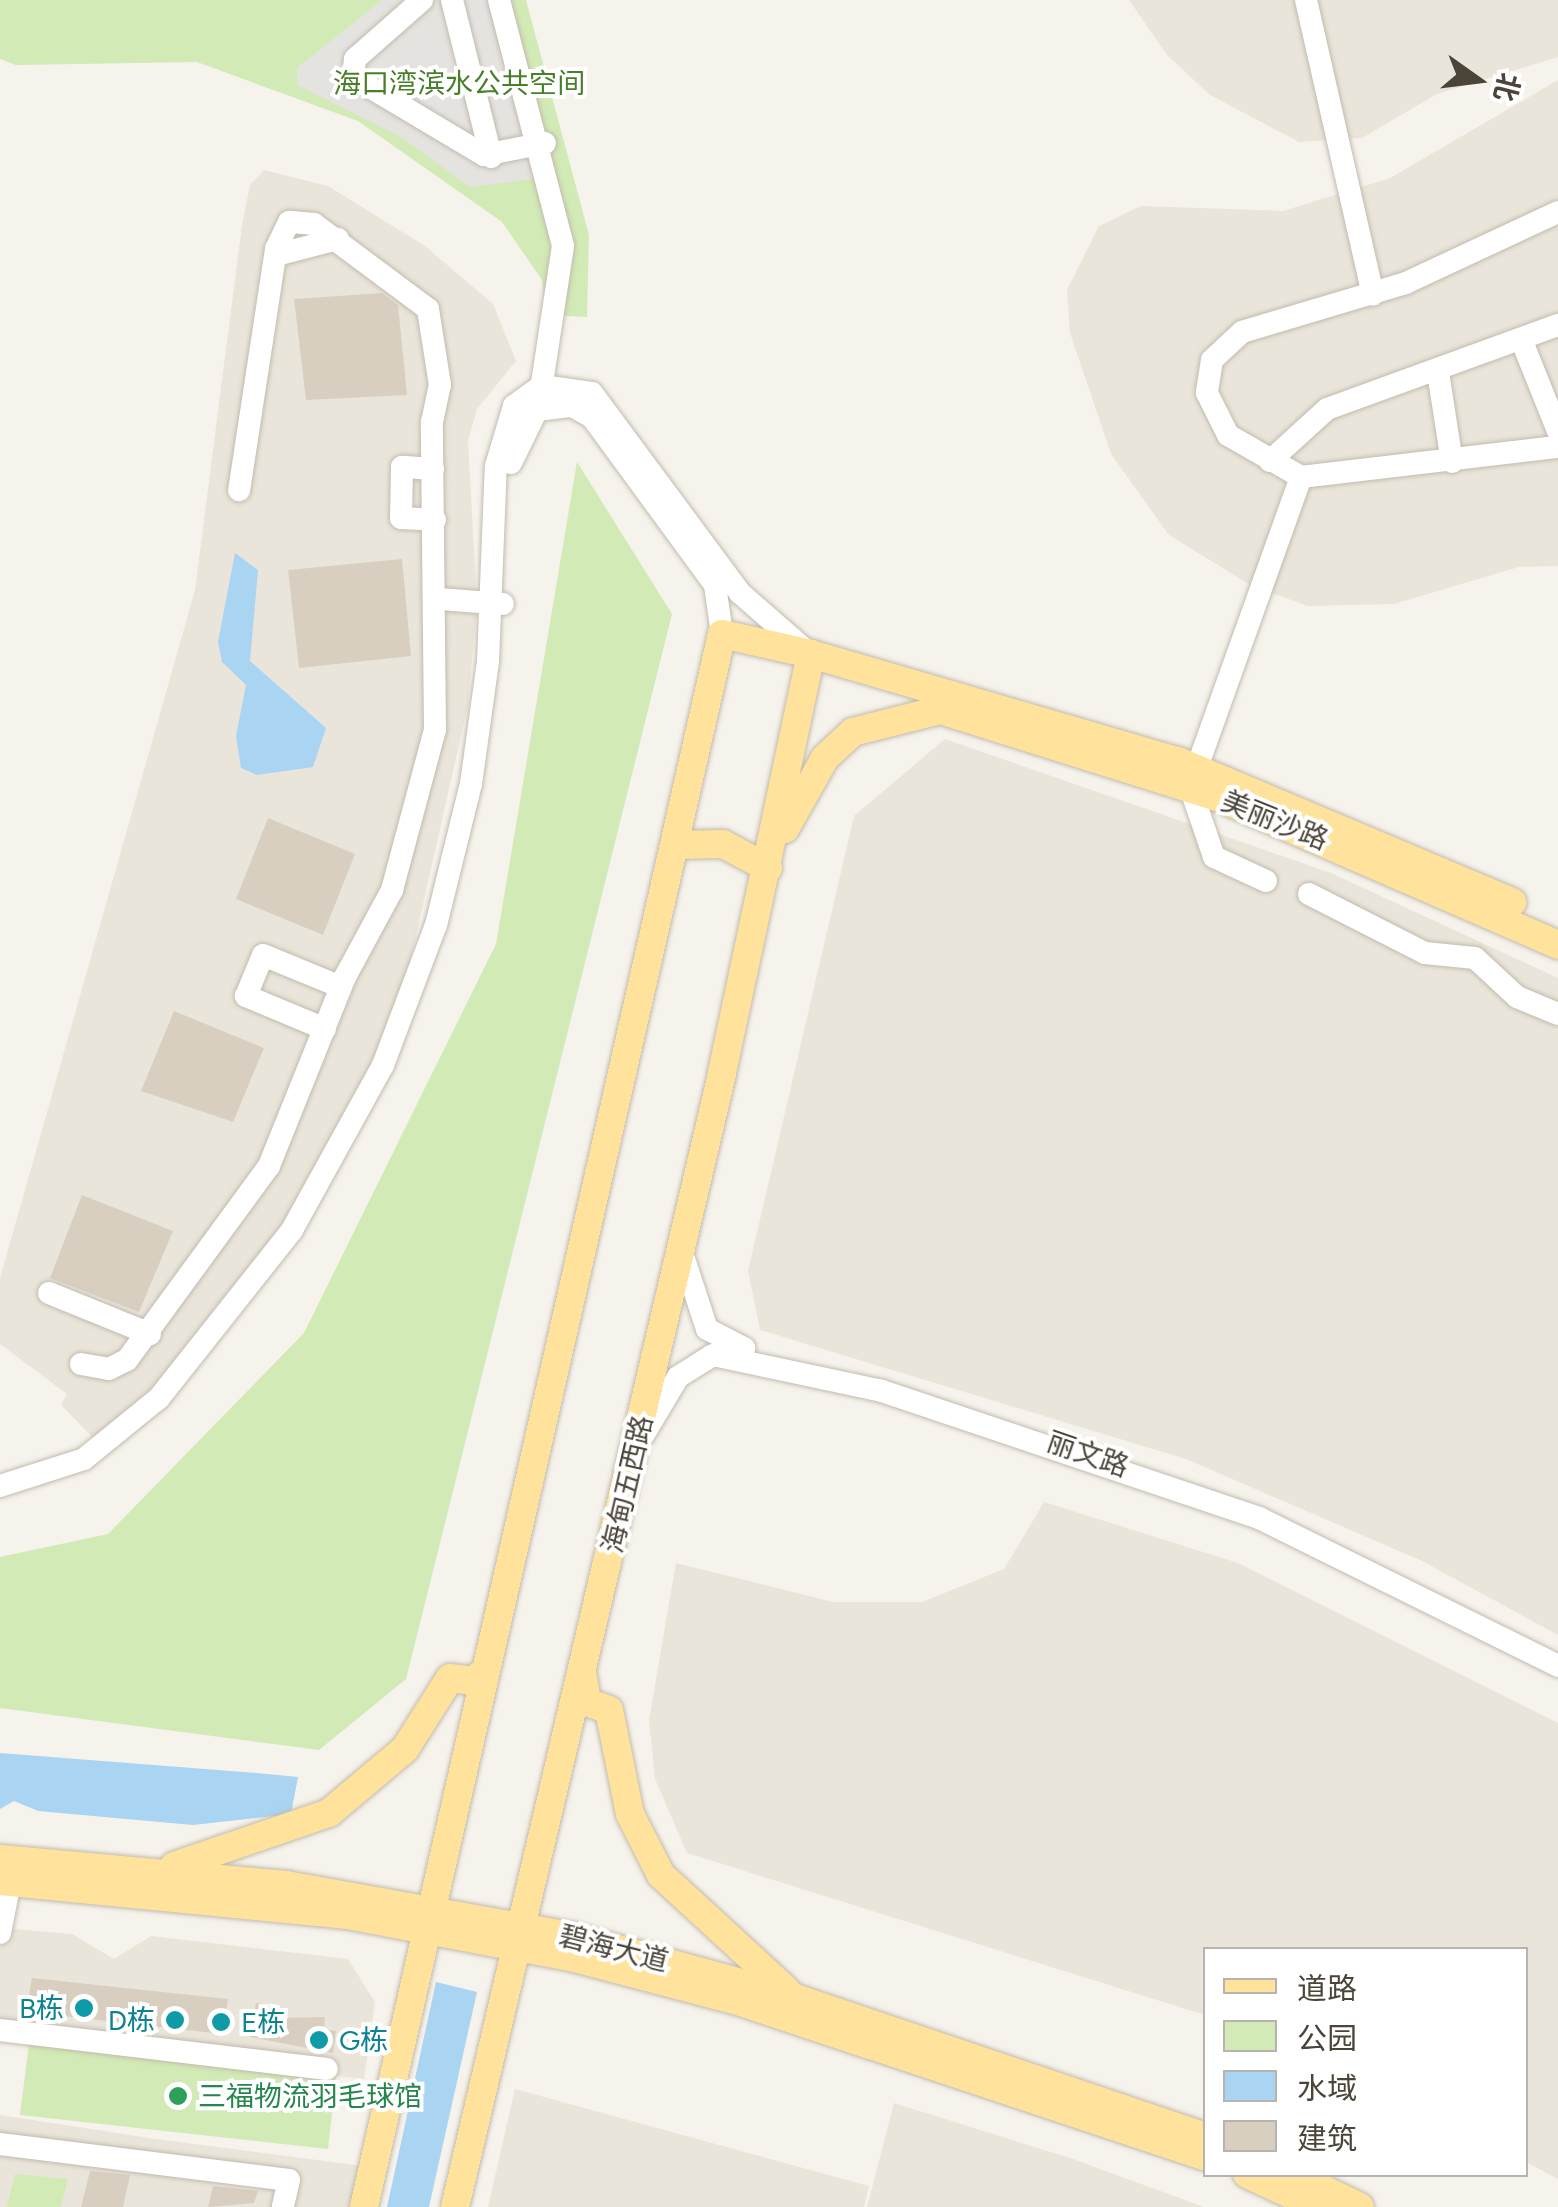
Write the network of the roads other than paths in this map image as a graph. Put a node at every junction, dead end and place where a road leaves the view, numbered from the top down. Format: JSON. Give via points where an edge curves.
{"nodes":[{"id":1,"x":422,"y":0,"type":"edge"},
{"id":2,"x":452,"y":0,"type":"edge"},
{"id":3,"x":499,"y":0,"type":"edge"},
{"id":4,"x":508,"y":0,"type":"edge"},
{"id":5,"x":1306,"y":0,"type":"edge"},
{"id":6,"x":540,"y":144,"type":"junction"},
{"id":7,"x":491,"y":157,"type":"junction"},
{"id":8,"x":1558,"y":212,"type":"edge"},
{"id":9,"x":1373,"y":294,"type":"junction"},
{"id":10,"x":1558,"y":324,"type":"edge"},
{"id":11,"x":1521,"y":339,"type":"junction"},
{"id":12,"x":1438,"y":372,"type":"junction"},
{"id":13,"x":548,"y":396,"type":"junction"},
{"id":14,"x":1558,"y":430,"type":"edge"},
{"id":15,"x":1558,"y":447,"type":"edge"},
{"id":16,"x":1270,"y":461,"type":"junction"},
{"id":17,"x":1452,"y":462,"type":"junction"},
{"id":18,"x":433,"y":469,"type":"junction"},
{"id":19,"x":1301,"y":478,"type":"junction"},
{"id":20,"x":239,"y":490,"type":"dead end"},
{"id":21,"x":435,"y":520,"type":"junction"},
{"id":22,"x":440,"y":598,"type":"junction"},
{"id":23,"x":498,"y":604,"type":"junction"},
{"id":24,"x":722,"y":634,"type":"junction"},
{"id":25,"x":812,"y":654,"type":"junction"},
{"id":26,"x":985,"y":709,"type":"junction"},
{"id":27,"x":1193,"y":777,"type":"junction"},
{"id":28,"x":678,"y":832,"type":"junction"},
{"id":29,"x":768,"y":864,"type":"junction"},
{"id":30,"x":1266,"y":881,"type":"dead end"},
{"id":31,"x":1309,"y":894,"type":"dead end"},
{"id":32,"x":1558,"y":924,"type":"edge"},
{"id":33,"x":1558,"y":945,"type":"edge"},
{"id":34,"x":341,"y":988,"type":"junction"},
{"id":35,"x":1558,"y":1014,"type":"edge"},
{"id":36,"x":325,"y":1029,"type":"junction"},
{"id":37,"x":682,"y":1246,"type":"junction"},
{"id":38,"x":49,"y":1293,"type":"dead end"},
{"id":39,"x":150,"y":1334,"type":"junction"},
{"id":40,"x":82,"y":1364,"type":"dead end"},
{"id":41,"x":635,"y":1450,"type":"junction"},
{"id":42,"x":0,"y":1486,"type":"edge"},
{"id":43,"x":0,"y":1497,"type":"edge"},
{"id":44,"x":1558,"y":1656,"type":"edge"},
{"id":45,"x":1558,"y":1666,"type":"edge"},
{"id":46,"x":485,"y":1671,"type":"junction"},
{"id":47,"x":583,"y":1677,"type":"junction"},
{"id":48,"x":160,"y":1872,"type":"junction"},
{"id":49,"x":4,"y":1874,"type":"edge"},
{"id":50,"x":429,"y":1918,"type":"junction"},
{"id":51,"x":0,"y":1933,"type":"edge"},
{"id":52,"x":522,"y":1938,"type":"junction"},
{"id":53,"x":794,"y":1998,"type":"junction"},
{"id":54,"x":0,"y":2030,"type":"edge"},
{"id":55,"x":327,"y":2068,"type":"dead end"},
{"id":56,"x":1203,"y":2136,"type":"edge"},
{"id":57,"x":0,"y":2144,"type":"edge"},
{"id":58,"x":1203,"y":2156,"type":"edge"},
{"id":59,"x":1253,"y":2177,"type":"edge"},
{"id":60,"x":1300,"y":2177,"type":"edge"},
{"id":61,"x":283,"y":2207,"type":"edge"},
{"id":62,"x":364,"y":2207,"type":"edge"},
{"id":63,"x":455,"y":2207,"type":"edge"},
{"id":64,"x":1318,"y":2207,"type":"edge"},
{"id":65,"x":1360,"y":2207,"type":"edge"}],
"edges":[{"from":1,"to":7,"type":"street","via":[[355,60],[353,78]]},
{"from":2,"to":7,"type":"street"},
{"from":3,"to":6,"type":"street"},
{"from":4,"to":6,"type":"street"},
{"from":5,"to":9,"type":"street"},
{"from":6,"to":7,"type":"street"},
{"from":6,"to":13,"type":"street","via":[[573,268]]},
{"from":8,"to":9,"type":"street"},
{"from":9,"to":16,"type":"street","via":[[1248,329],[1216,355],[1207,380],[1215,419]]},
{"from":10,"to":11,"type":"street"},
{"from":11,"to":12,"type":"street"},
{"from":11,"to":14,"type":"street"},
{"from":12,"to":16,"type":"street","via":[[1328,408]]},
{"from":12,"to":17,"type":"street"},
{"from":13,"to":23,"type":"street","via":[[514,406],[499,444]]},
{"from":13,"to":24,"type":"street","via":[[583,410],[610,438],[715,585]]},
{"from":13,"to":25,"type":"street","via":[[602,402],[740,593]]},
{"from":15,"to":17,"type":"street"},
{"from":16,"to":19,"type":"street"},
{"from":17,"to":19,"type":"street"},
{"from":18,"to":20,"type":"street","via":[[440,386],[428,309],[338,239],[289,222],[276,255]]},
{"from":18,"to":21,"type":"street"},
{"from":18,"to":21,"type":"street","via":[[402,467],[402,518]]},
{"from":19,"to":27,"type":"street"},
{"from":21,"to":22,"type":"street"},
{"from":22,"to":23,"type":"street"},
{"from":22,"to":34,"type":"street","via":[[435,730],[408,848]]},
{"from":23,"to":42,"type":"street","via":[[474,768],[445,893],[344,1142],[245,1296],[159,1398],[84,1459]]},
{"from":23,"to":43,"type":"street","via":[[480,787],[450,911],[402,1045],[337,1174],[260,1294],[138,1432],[63,1482]]},
{"from":24,"to":25,"type":"main road"},
{"from":24,"to":28,"type":"main road"},
{"from":25,"to":26,"type":"main road"},
{"from":25,"to":29,"type":"main road","name":"海甸五西路"},
{"from":26,"to":27,"type":"main road","name":"美丽沙路"},
{"from":26,"to":29,"type":"main road","via":[[924,710],[853,732],[825,758]]},
{"from":27,"to":30,"type":"street","via":[[1214,856]]},
{"from":27,"to":32,"type":"main road","name":"美丽沙路"},
{"from":27,"to":33,"type":"main road","name":"美丽沙路"},
{"from":28,"to":29,"type":"main road"},
{"from":28,"to":46,"type":"main road"},
{"from":29,"to":37,"type":"main road","name":"海甸五西路"},
{"from":31,"to":35,"type":"street","via":[[1425,953],[1474,958],[1517,997]]},
{"from":34,"to":36,"type":"street"},
{"from":34,"to":36,"type":"street","via":[[263,955],[246,996]]},
{"from":36,"to":39,"type":"street","via":[[269,1166]]},
{"from":37,"to":41,"type":"main road","name":"海甸五西路"},
{"from":37,"to":44,"type":"street","name":"丽文路","via":[[694,1304],[724,1342],[1140,1464],[1378,1563]]},
{"from":38,"to":39,"type":"street"},
{"from":39,"to":40,"type":"street","via":[[118,1367]]},
{"from":41,"to":45,"type":"street","name":"丽文路","via":[[693,1364],[722,1354],[779,1366],[936,1404],[1180,1487]]},
{"from":41,"to":47,"type":"main road","name":"海甸五西路"},
{"from":46,"to":48,"type":"main road","via":[[473,1681],[450,1678],[405,1748],[330,1813]]},
{"from":46,"to":50,"type":"main road"},
{"from":47,"to":52,"type":"main road","name":"海甸五西路"},
{"from":47,"to":53,"type":"main road","via":[[586,1702],[609,1710],[630,1814],[661,1875]]},
{"from":48,"to":49,"type":"main road","name":"碧海大道"},
{"from":48,"to":50,"type":"main road","name":"碧海大道"},
{"from":49,"to":50,"type":"main road","name":"碧海大道"},
{"from":49,"to":51,"type":"street"},
{"from":50,"to":52,"type":"main road","name":"碧海大道"},
{"from":50,"to":62,"type":"main road"},
{"from":52,"to":53,"type":"main road","name":"碧海大道"},
{"from":52,"to":58,"type":"main road","name":"碧海大道","via":[[741,2002]]},
{"from":52,"to":63,"type":"main road","name":"海甸五西路"},
{"from":53,"to":56,"type":"main road","name":"碧海大道"},
{"from":54,"to":55,"type":"street"},
{"from":57,"to":61,"type":"street","via":[[290,2180]]},
{"from":59,"to":64,"type":"main road"},
{"from":60,"to":65,"type":"main road"}]}
